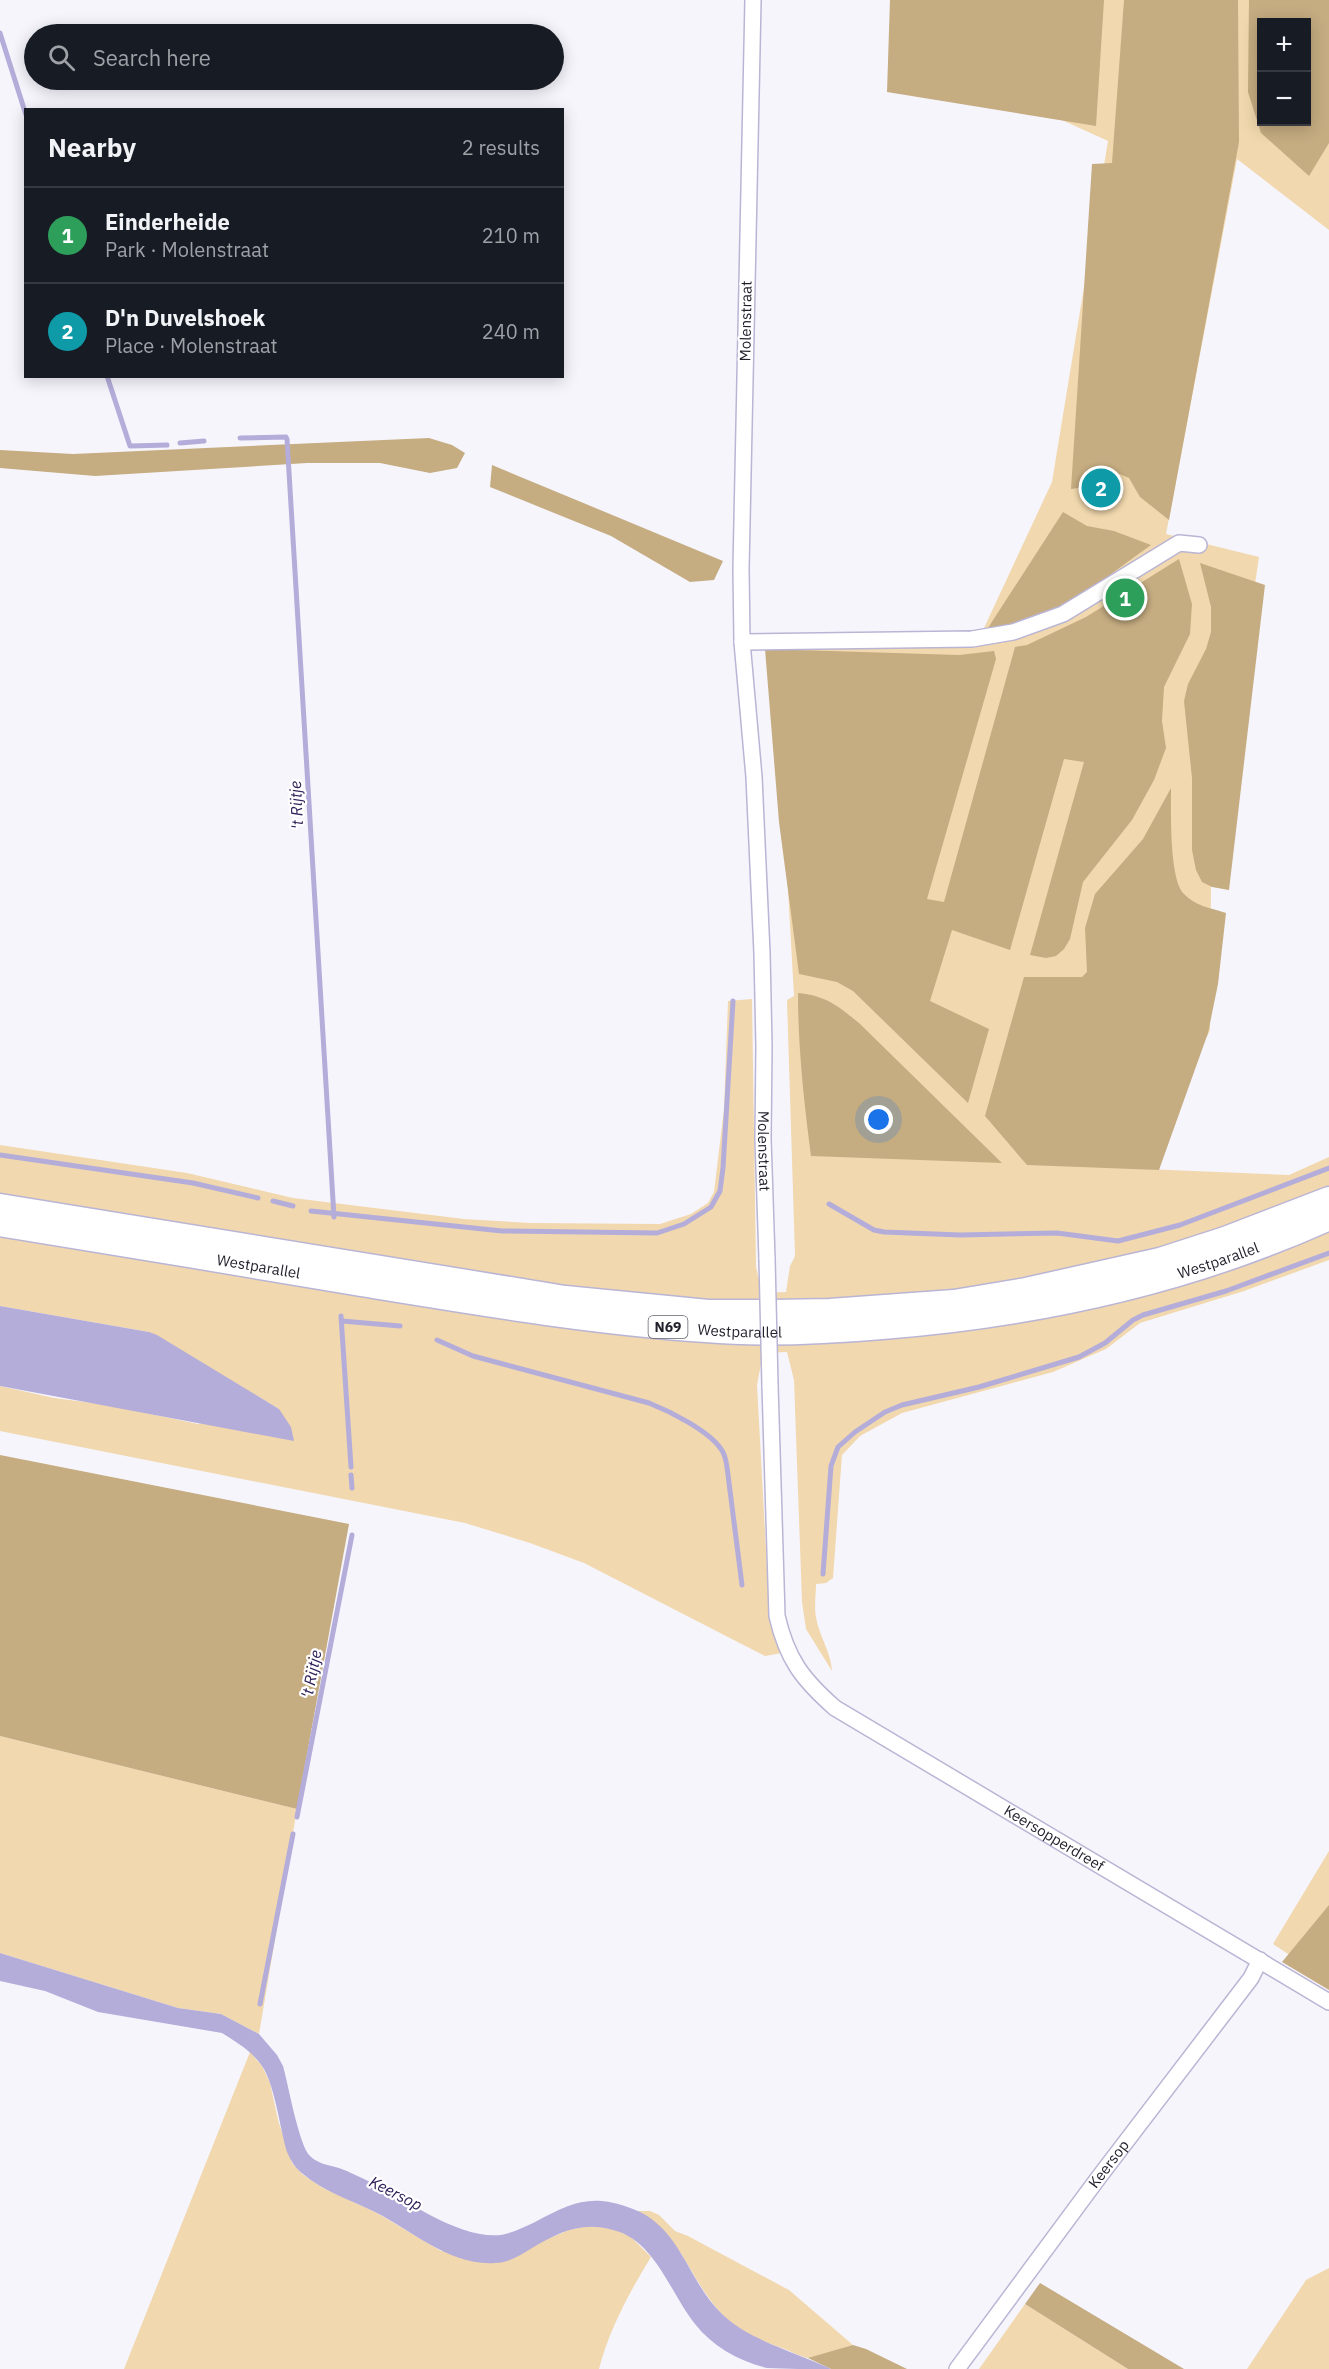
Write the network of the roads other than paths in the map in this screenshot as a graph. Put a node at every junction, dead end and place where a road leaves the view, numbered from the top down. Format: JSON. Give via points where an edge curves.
{"nodes":[{"id":1,"x":753,"y":0,"type":"edge"},
{"id":2,"x":1199,"y":545,"type":"dead end"},
{"id":3,"x":742,"y":642,"type":"junction"},
{"id":4,"x":1329,"y":1199,"type":"edge"},
{"id":5,"x":0,"y":1206,"type":"edge"},
{"id":6,"x":1329,"y":1218,"type":"edge"},
{"id":7,"x":0,"y":1224,"type":"edge"},
{"id":8,"x":790,"y":1659,"type":"joint"},
{"id":9,"x":1260,"y":1960,"type":"junction"},
{"id":10,"x":1329,"y":2002,"type":"edge"},
{"id":11,"x":957,"y":2369,"type":"edge"}],
"edges":[{"from":1,"to":3,"type":"street","name":"Molenstraat"},
{"from":2,"to":3,"type":"street","via":[[1179,543],[1063,614],[1013,632],[972,639]]},
{"from":3,"to":8,"type":"street","name":"Molenstraat","bridge":true,"via":[[754,777],[761,941],[777,1616]]},
{"from":4,"to":5,"type":"main road","name":"Westparallel","number":"N69","via":[[1160,1260],[1026,1290],[954,1302],[752,1312],[665,1309],[565,1298]]},
{"from":6,"to":7,"type":"main road","name":"Westparallel","number":"N69","via":[[1165,1278],[1041,1307],[953,1321],[773,1332],[707,1331],[563,1316]]},
{"from":8,"to":9,"type":"street","name":"Keersopperdreef","via":[[816,1692],[835,1708]]},
{"from":9,"to":10,"type":"street","name":"Keersopperdreef"},
{"from":9,"to":11,"type":"street","name":"Keersop","via":[[1251,1978]]}]}
